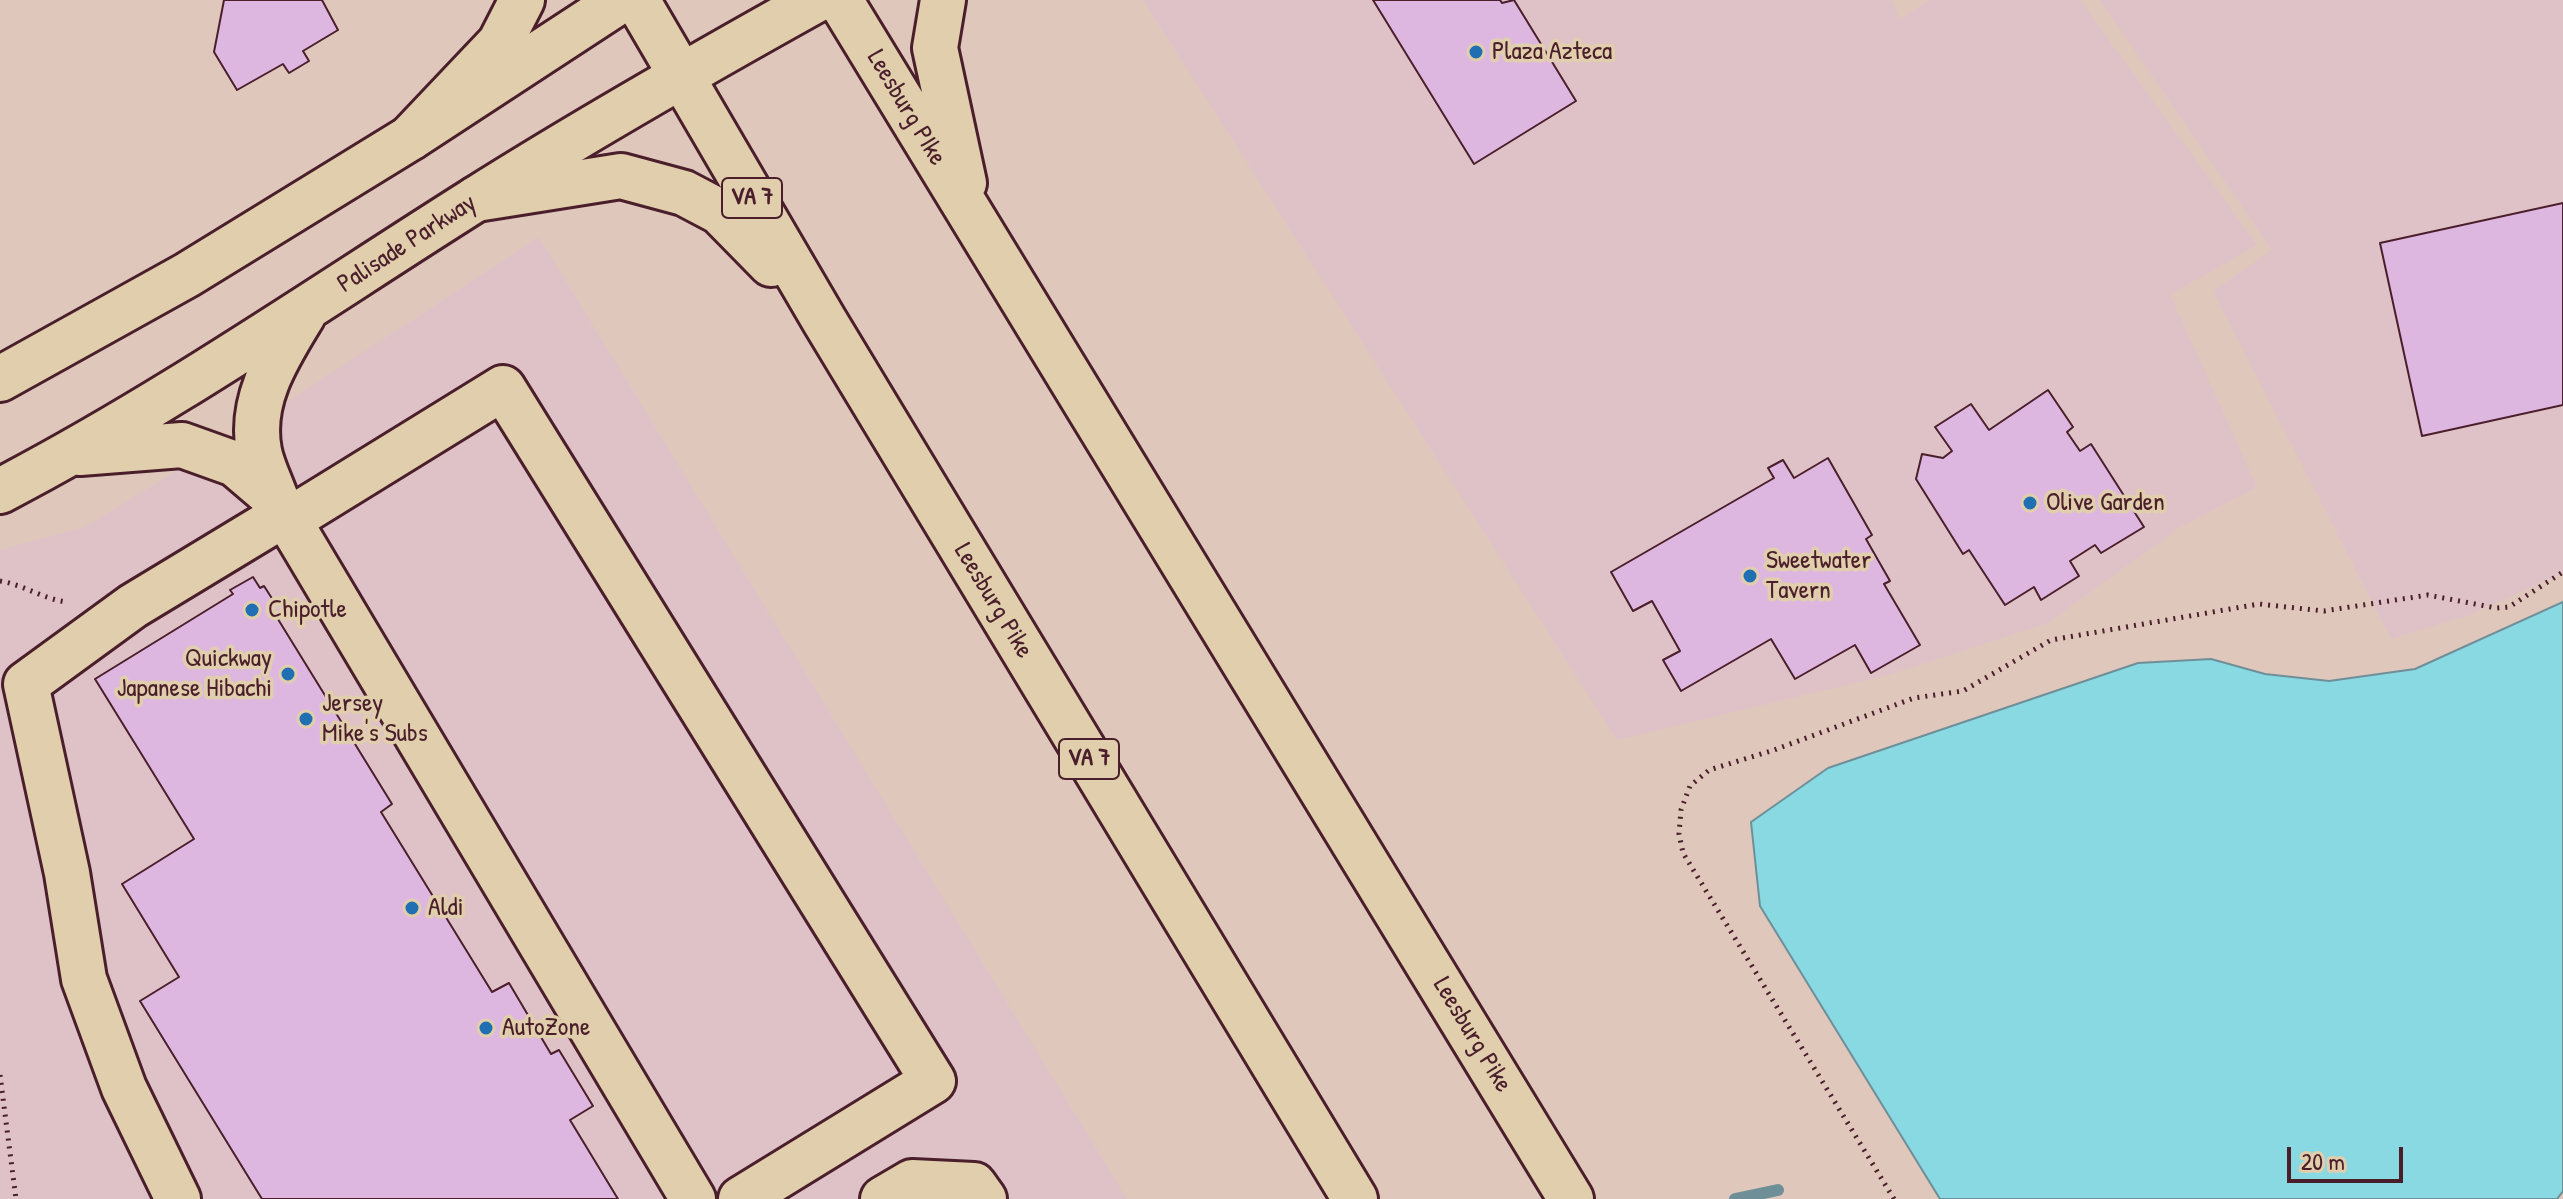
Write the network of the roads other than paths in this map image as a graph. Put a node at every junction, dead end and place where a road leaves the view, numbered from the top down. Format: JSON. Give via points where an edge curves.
{"nodes":[{"id":1,"x":522,"y":0,"type":"edge"},
{"id":2,"x":621,"y":0,"type":"edge"},
{"id":3,"x":637,"y":0,"type":"edge"},
{"id":4,"x":816,"y":0,"type":"edge"},
{"id":5,"x":840,"y":0,"type":"edge"},
{"id":6,"x":943,"y":0,"type":"edge"},
{"id":7,"x":680,"y":76,"type":"junction"},
{"id":8,"x":410,"y":138,"type":"junction"},
{"id":9,"x":476,"y":199,"type":"junction"},
{"id":10,"x":972,"y":216,"type":"junction"},
{"id":11,"x":307,"y":309,"type":"junction"},
{"id":12,"x":824,"y":320,"type":"junction"},
{"id":13,"x":0,"y":379,"type":"edge"},
{"id":14,"x":65,"y":455,"type":"junction"},
{"id":15,"x":0,"y":491,"type":"edge"},
{"id":16,"x":283,"y":511,"type":"junction"},
{"id":17,"x":178,"y":1199,"type":"edge"},
{"id":18,"x":693,"y":1199,"type":"edge"},
{"id":19,"x":741,"y":1199,"type":"edge"},
{"id":20,"x":883,"y":1199,"type":"edge"},
{"id":21,"x":984,"y":1199,"type":"edge"},
{"id":22,"x":1355,"y":1199,"type":"edge"},
{"id":23,"x":1571,"y":1199,"type":"edge"}],
"edges":[{"from":1,"to":8,"type":"main road","via":[[500,43]]},
{"from":2,"to":8,"type":"main road"},
{"from":3,"to":7,"type":"main road","name":"Leesburg Pike","number":"VA 7"},
{"from":4,"to":7,"type":"main road","name":"Palisade Parkway"},
{"from":5,"to":10,"type":"main road","name":"Leesburg PIke"},
{"from":6,"to":10,"type":"main road","via":[[935,48]]},
{"from":7,"to":9,"type":"main road","name":"Palisade Parkway"},
{"from":7,"to":12,"type":"main road","name":"Leesburg Pike","number":"VA 7"},
{"from":8,"to":13,"type":"main road","via":[[187,275]]},
{"from":9,"to":11,"type":"main road","name":"Palisade Parkway"},
{"from":9,"to":12,"type":"main road","via":[[621,176],[684,193],[720,212]]},
{"from":10,"to":23,"type":"main road","name":"Leesburg Pike"},
{"from":11,"to":14,"type":"main road","name":"Palisade Parkway"},
{"from":11,"to":16,"type":"main road","via":[[274,363],[259,405],[259,451]]},
{"from":12,"to":22,"type":"main road","name":"Leesburg Pike","number":"VA 7"},
{"from":14,"to":15,"type":"main road","name":"Palisade Parkway"},
{"from":14,"to":16,"type":"main road","via":[[182,445],[235,464]]},
{"from":16,"to":17,"type":"main road","via":[[133,606],[26,684],[84,979],[124,1088]]},
{"from":16,"to":18,"type":"main road"},
{"from":16,"to":19,"type":"main road","via":[[503,388],[933,1081]]},
{"from":20,"to":21,"type":"main road","via":[[912,1182],[974,1185]]}]}
